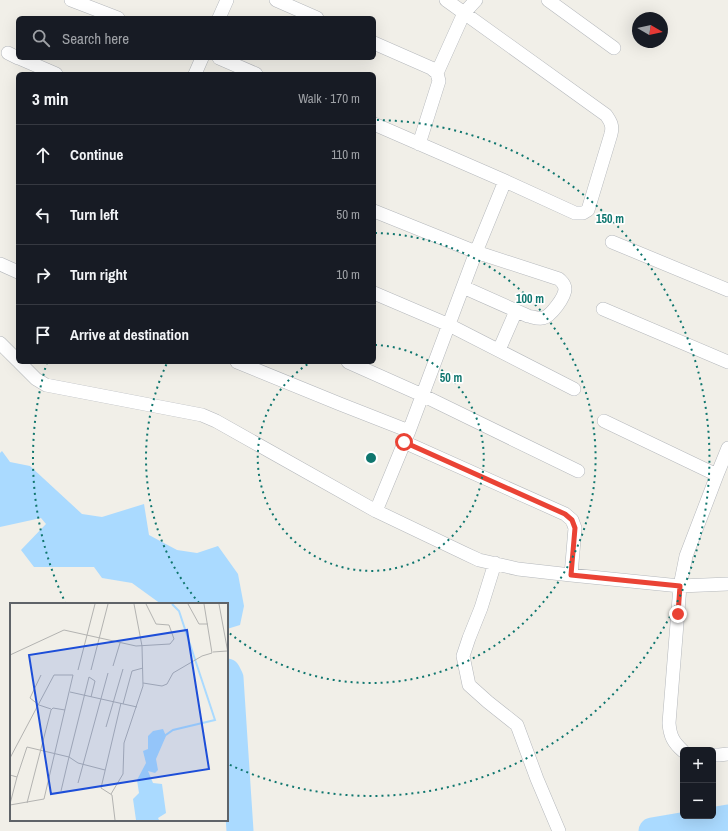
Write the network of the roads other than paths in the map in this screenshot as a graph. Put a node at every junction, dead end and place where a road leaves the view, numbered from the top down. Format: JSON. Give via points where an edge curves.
{"nodes":[{"id":1,"x":71,"y":0,"type":"edge"},
{"id":2,"x":227,"y":0,"type":"edge"},
{"id":3,"x":276,"y":0,"type":"edge"},
{"id":4,"x":446,"y":0,"type":"edge"},
{"id":5,"x":476,"y":0,"type":"edge"},
{"id":6,"x":548,"y":0,"type":"edge"},
{"id":7,"x":464,"y":13,"type":"junction"},
{"id":8,"x":113,"y":16,"type":"edge"},
{"id":9,"x":221,"y":16,"type":"edge"},
{"id":10,"x":312,"y":16,"type":"edge"},
{"id":11,"x":376,"y":44,"type":"edge"},
{"id":12,"x":614,"y":48,"type":"dead end"},
{"id":13,"x":24,"y":60,"type":"edge"},
{"id":14,"x":201,"y":60,"type":"edge"},
{"id":15,"x":224,"y":60,"type":"edge"},
{"id":16,"x":51,"y":72,"type":"edge"},
{"id":17,"x":196,"y":72,"type":"edge"},
{"id":18,"x":251,"y":72,"type":"edge"},
{"id":19,"x":437,"y":73,"type":"junction"},
{"id":20,"x":376,"y":125,"type":"edge"},
{"id":21,"x":418,"y":144,"type":"junction"},
{"id":22,"x":505,"y":180,"type":"junction"},
{"id":23,"x":376,"y":212,"type":"edge"},
{"id":24,"x":612,"y":242,"type":"dead end"},
{"id":25,"x":476,"y":252,"type":"junction"},
{"id":26,"x":0,"y":264,"type":"edge"},
{"id":27,"x":16,"y":271,"type":"edge"},
{"id":28,"x":463,"y":287,"type":"junction"},
{"id":29,"x":728,"y":290,"type":"edge"},
{"id":30,"x":376,"y":294,"type":"edge"},
{"id":31,"x":603,"y":309,"type":"dead end"},
{"id":32,"x":516,"y":310,"type":"junction"},
{"id":33,"x":449,"y":325,"type":"junction"},
{"id":34,"x":0,"y":343,"type":"edge"},
{"id":35,"x":499,"y":350,"type":"junction"},
{"id":36,"x":16,"y":358,"type":"edge"},
{"id":37,"x":728,"y":362,"type":"edge"},
{"id":38,"x":22,"y":364,"type":"edge"},
{"id":39,"x":242,"y":364,"type":"edge"},
{"id":40,"x":352,"y":364,"type":"edge"},
{"id":41,"x":574,"y":389,"type":"dead end"},
{"id":42,"x":422,"y":395,"type":"junction"},
{"id":43,"x":604,"y":421,"type":"dead end"},
{"id":44,"x":406,"y":437,"type":"junction"},
{"id":45,"x":728,"y":448,"type":"edge"},
{"id":46,"x":578,"y":471,"type":"dead end"},
{"id":47,"x":717,"y":475,"type":"junction"},
{"id":48,"x":376,"y":511,"type":"junction"},
{"id":49,"x":495,"y":563,"type":"junction"},
{"id":50,"x":571,"y":575,"type":"junction"},
{"id":51,"x":728,"y":584,"type":"edge"},
{"id":52,"x":680,"y":586,"type":"junction"},
{"id":53,"x":680,"y":748,"type":"edge"},
{"id":54,"x":728,"y":754,"type":"edge"},
{"id":55,"x":716,"y":755,"type":"edge"},
{"id":56,"x":559,"y":831,"type":"edge"}],
"edges":[{"from":1,"to":8,"type":"street"},
{"from":2,"to":9,"type":"street"},
{"from":3,"to":10,"type":"street"},
{"from":4,"to":7,"type":"street"},
{"from":5,"to":7,"type":"street"},
{"from":6,"to":12,"type":"street"},
{"from":7,"to":19,"type":"street"},
{"from":7,"to":22,"type":"street","via":[[606,115],[611,122],[611,134],[592,197],[588,210],[583,213],[575,213]]},
{"from":11,"to":19,"type":"street"},
{"from":13,"to":16,"type":"street"},
{"from":14,"to":17,"type":"street"},
{"from":15,"to":18,"type":"street"},
{"from":19,"to":21,"type":"street","via":[[439,81]]},
{"from":20,"to":21,"type":"street"},
{"from":21,"to":22,"type":"street"},
{"from":22,"to":25,"type":"street"},
{"from":23,"to":25,"type":"street"},
{"from":24,"to":29,"type":"street"},
{"from":25,"to":28,"type":"street"},
{"from":25,"to":32,"type":"street","via":[[559,279],[564,284],[566,290],[563,298],[549,315],[535,318]]},
{"from":26,"to":27,"type":"street"},
{"from":28,"to":32,"type":"street"},
{"from":28,"to":33,"type":"street"},
{"from":30,"to":33,"type":"street"},
{"from":31,"to":37,"type":"street"},
{"from":32,"to":35,"type":"street"},
{"from":33,"to":35,"type":"street"},
{"from":33,"to":42,"type":"street"},
{"from":34,"to":36,"type":"street"},
{"from":35,"to":41,"type":"street"},
{"from":38,"to":48,"type":"street","via":[[36,379],[46,385],[202,415]]},
{"from":39,"to":44,"type":"street","via":[[340,404]]},
{"from":40,"to":42,"type":"street"},
{"from":42,"to":44,"type":"street"},
{"from":42,"to":46,"type":"street"},
{"from":43,"to":47,"type":"street"},
{"from":44,"to":48,"type":"street"},
{"from":44,"to":50,"type":"street","via":[[565,514],[572,520],[575,528]]},
{"from":45,"to":47,"type":"street"},
{"from":47,"to":52,"type":"street","via":[[686,556]]},
{"from":48,"to":49,"type":"street","via":[[479,560]]},
{"from":49,"to":50,"type":"street","via":[[518,570]]},
{"from":49,"to":56,"type":"street","via":[[463,656],[468,685],[517,725]]},
{"from":50,"to":52,"type":"street"},
{"from":51,"to":52,"type":"street"},
{"from":52,"to":53,"type":"street","via":[[668,723],[670,734]]},
{"from":54,"to":55,"type":"street"}]}
